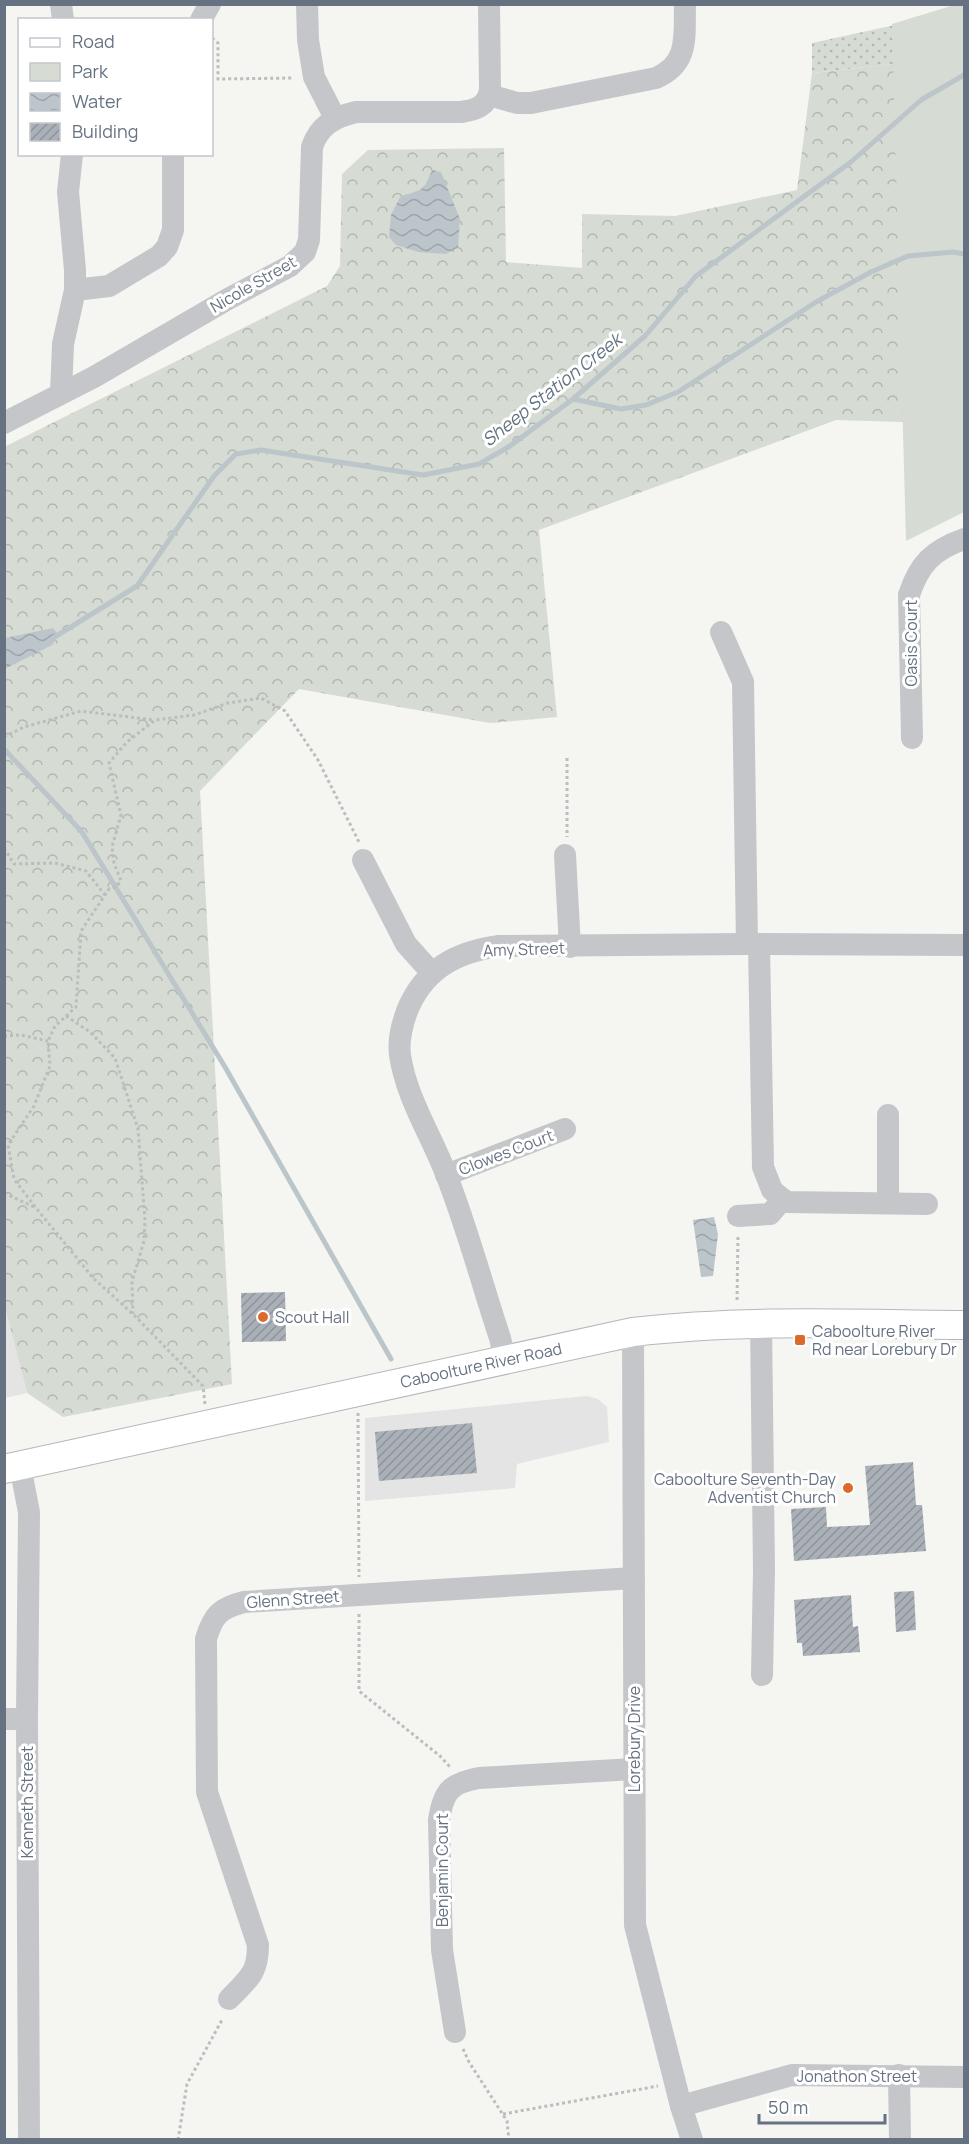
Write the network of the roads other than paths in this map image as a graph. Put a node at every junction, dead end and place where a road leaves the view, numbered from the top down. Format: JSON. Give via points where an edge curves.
{"nodes":[{"id":1,"x":210,"y":4,"type":"edge"},
{"id":2,"x":307,"y":4,"type":"edge"},
{"id":3,"x":489,"y":4,"type":"edge"},
{"id":4,"x":685,"y":4,"type":"edge"},
{"id":5,"x":202,"y":18,"type":"edge"},
{"id":6,"x":486,"y":99,"type":"junction"},
{"id":7,"x":335,"y":118,"type":"junction"},
{"id":8,"x":72,"y":156,"type":"edge"},
{"id":9,"x":173,"y":156,"type":"edge"},
{"id":10,"x":75,"y":290,"type":"junction"},
{"id":11,"x":61,"y":393,"type":"junction"},
{"id":12,"x":4,"y":423,"type":"edge"},
{"id":13,"x":964,"y":539,"type":"edge"},
{"id":14,"x":721,"y":632,"type":"dead end"},
{"id":15,"x":912,"y":738,"type":"dead end"},
{"id":16,"x":565,"y":855,"type":"road end"},
{"id":17,"x":363,"y":860,"type":"road end"},
{"id":18,"x":753,"y":944,"type":"junction"},
{"id":19,"x":964,"y":945,"type":"edge"},
{"id":20,"x":570,"y":947,"type":"junction"},
{"id":21,"x":432,"y":973,"type":"junction"},
{"id":22,"x":888,"y":1115,"type":"dead end"},
{"id":23,"x":565,"y":1130,"type":"dead end"},
{"id":24,"x":446,"y":1175,"type":"junction"},
{"id":25,"x":783,"y":1199,"type":"junction"},
{"id":26,"x":888,"y":1203,"type":"junction"},
{"id":27,"x":927,"y":1204,"type":"dead end"},
{"id":28,"x":743,"y":1215,"type":"road end"},
{"id":29,"x":761,"y":1323,"type":"junction"},
{"id":30,"x":964,"y":1325,"type":"edge"},
{"id":31,"x":633,"y":1332,"type":"junction"},
{"id":32,"x":505,"y":1360,"type":"junction"},
{"id":33,"x":12,"y":1467,"type":"edge"},
{"id":34,"x":634,"y":1578,"type":"junction"},
{"id":35,"x":762,"y":1675,"type":"dead end"},
{"id":36,"x":16,"y":1719,"type":"edge"},
{"id":37,"x":634,"y":1768,"type":"junction"},
{"id":38,"x":229,"y":1999,"type":"road end"},
{"id":39,"x":455,"y":2032,"type":"road end"},
{"id":40,"x":899,"y":2075,"type":"junction"},
{"id":41,"x":964,"y":2077,"type":"edge"},
{"id":42,"x":681,"y":2106,"type":"junction"},
{"id":43,"x":29,"y":2139,"type":"edge"},
{"id":44,"x":692,"y":2139,"type":"edge"},
{"id":45,"x":900,"y":2139,"type":"edge"}],
"edges":[{"from":1,"to":5,"type":"street"},
{"from":2,"to":7,"type":"street","via":[[314,77]]},
{"from":3,"to":6,"type":"street"},
{"from":4,"to":6,"type":"street","via":[[683,52],[668,73],[531,103]]},
{"from":6,"to":7,"type":"street","via":[[471,110],[356,112]]},
{"from":7,"to":11,"type":"street","name":"Nicole Street","via":[[318,133],[312,147],[309,240],[298,260]]},
{"from":8,"to":10,"type":"street","via":[[68,192]]},
{"from":9,"to":10,"type":"street","via":[[173,230],[167,247],[159,256],[109,286]]},
{"from":10,"to":11,"type":"street","via":[[63,345]]},
{"from":11,"to":12,"type":"street","name":"Nicole Street"},
{"from":13,"to":15,"type":"street","name":"Oasis Court","via":[[938,551],[924,563],[909,595]]},
{"from":14,"to":18,"type":"street","via":[[743,682]]},
{"from":16,"to":20,"type":"street"},
{"from":17,"to":21,"type":"street","via":[[406,944]]},
{"from":18,"to":19,"type":"street","name":"Amy Street"},
{"from":18,"to":20,"type":"street","name":"Amy Street"},
{"from":18,"to":25,"type":"street","via":[[763,1167],[772,1190]]},
{"from":20,"to":21,"type":"street","name":"Amy Street","via":[[480,949]]},
{"from":21,"to":24,"type":"street","name":"Amy Street","via":[[420,985],[400,1028],[400,1054],[408,1085]]},
{"from":22,"to":26,"type":"street"},
{"from":23,"to":24,"type":"street","name":"Clowes Court"},
{"from":24,"to":32,"type":"street","name":"Amy Street"},
{"from":25,"to":26,"type":"street"},
{"from":25,"to":28,"type":"street","via":[[770,1214]]},
{"from":26,"to":27,"type":"street"},
{"from":29,"to":30,"type":"main road","name":"Caboolture River Road"},
{"from":29,"to":31,"type":"main road","name":"Caboolture River Road"},
{"from":29,"to":35,"type":"street"},
{"from":31,"to":32,"type":"main road","name":"Caboolture River Road"},
{"from":31,"to":34,"type":"street","name":"Lorebury Drive"},
{"from":32,"to":33,"type":"main road","name":"Caboolture River Road"},
{"from":33,"to":36,"type":"street","name":"Kenneth Street","via":[[29,1512]]},
{"from":34,"to":37,"type":"street","name":"Lorebury Drive"},
{"from":34,"to":38,"type":"street","name":"Glenn Street","via":[[244,1602],[218,1613],[206,1639],[207,1792],[258,1945],[258,1963]]},
{"from":36,"to":43,"type":"street","name":"Kenneth Street"},
{"from":37,"to":39,"type":"street","name":"Benjamin Court","via":[[479,1778],[461,1781],[449,1790],[439,1820],[442,1950]]},
{"from":37,"to":42,"type":"street","name":"Lorebury Drive","via":[[634,1925]]},
{"from":40,"to":41,"type":"street","name":"Jonathon Street"},
{"from":40,"to":42,"type":"street","name":"Jonathon Street","via":[[792,2075]]},
{"from":40,"to":45,"type":"street"},
{"from":42,"to":44,"type":"street","name":"Lorebury Drive"}]}
